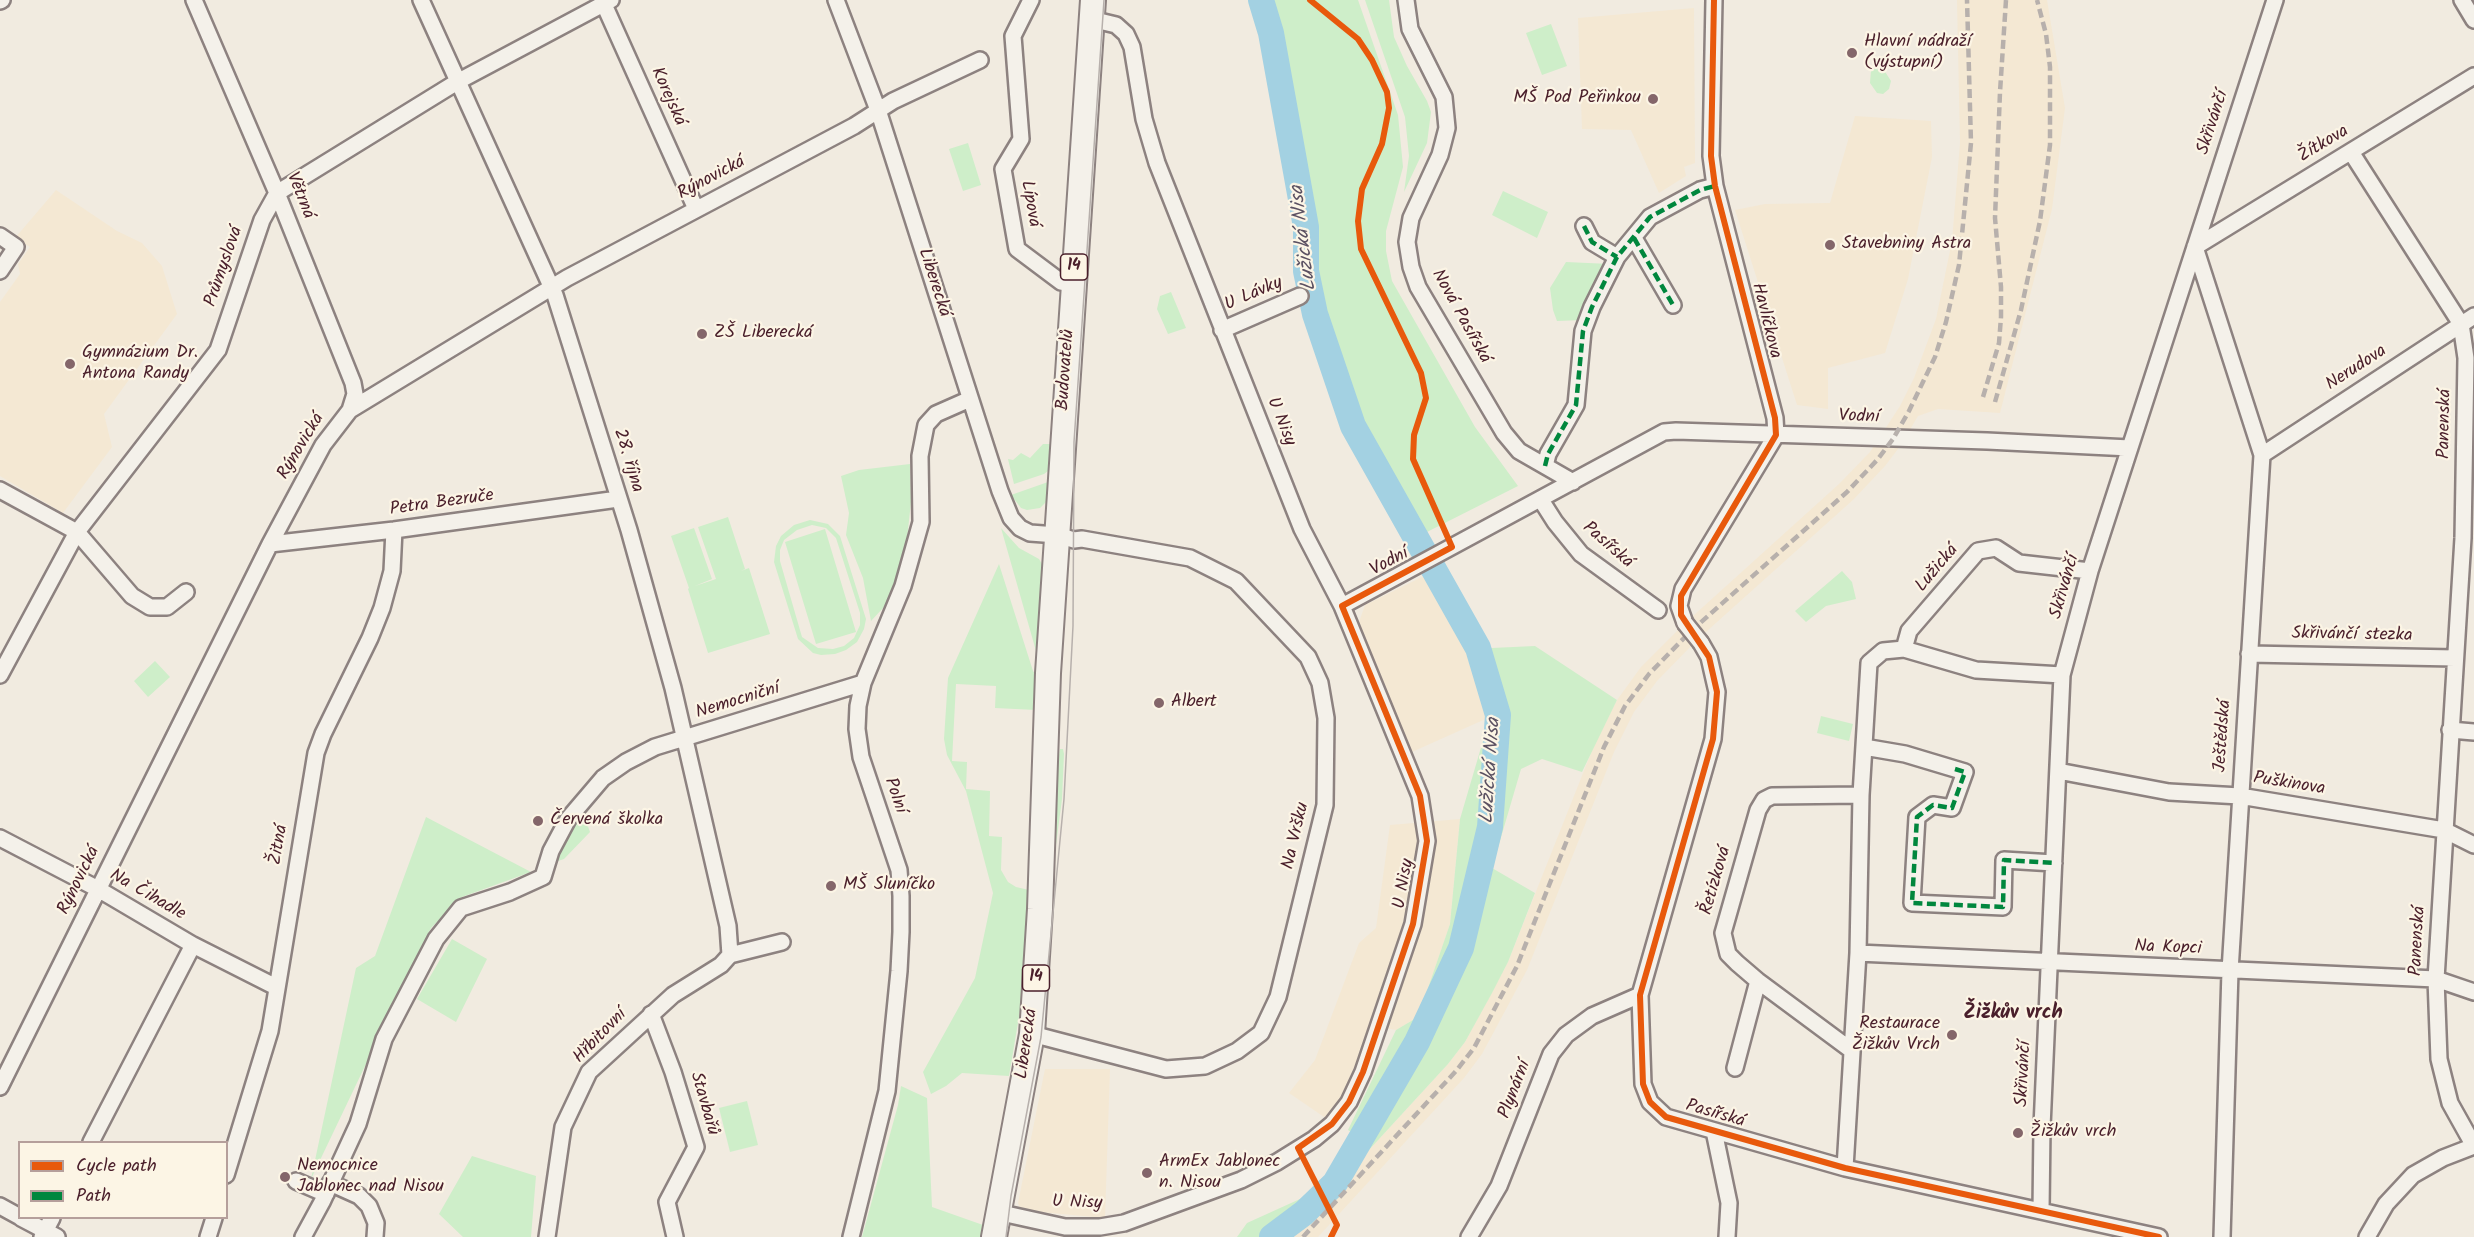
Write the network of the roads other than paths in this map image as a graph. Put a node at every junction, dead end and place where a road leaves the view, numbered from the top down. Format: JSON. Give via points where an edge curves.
{"nodes":[{"id":1,"x":194,"y":0,"type":"edge"},
{"id":2,"x":421,"y":0,"type":"edge"},
{"id":3,"x":836,"y":0,"type":"edge"},
{"id":4,"x":1031,"y":0,"type":"edge"},
{"id":5,"x":1406,"y":0,"type":"edge"},
{"id":6,"x":1714,"y":0,"type":"edge"},
{"id":7,"x":2274,"y":0,"type":"edge"},
{"id":8,"x":2462,"y":0,"type":"edge"},
{"id":9,"x":605,"y":1,"type":"edge"},
{"id":10,"x":1092,"y":10,"type":"edge"},
{"id":11,"x":2474,"y":20,"type":"edge"},
{"id":12,"x":980,"y":60,"type":"dead end"},
{"id":13,"x":2474,"y":76,"type":"edge"},
{"id":14,"x":457,"y":82,"type":"junction"},
{"id":15,"x":878,"y":110,"type":"junction"},
{"id":16,"x":2351,"y":152,"type":"junction"},
{"id":17,"x":1715,"y":186,"type":"junction"},
{"id":18,"x":277,"y":193,"type":"junction"},
{"id":19,"x":696,"y":209,"type":"junction"},
{"id":20,"x":1584,"y":226,"type":"dead end"},
{"id":21,"x":0,"y":236,"type":"edge"},
{"id":22,"x":1634,"y":237,"type":"junction"},
{"id":23,"x":2195,"y":247,"type":"junction"},
{"id":24,"x":1617,"y":257,"type":"junction"},
{"id":25,"x":0,"y":272,"type":"edge"},
{"id":26,"x":1073,"y":284,"type":"junction"},
{"id":27,"x":552,"y":286,"type":"junction"},
{"id":28,"x":1300,"y":296,"type":"dead end"},
{"id":29,"x":1673,"y":305,"type":"dead end"},
{"id":30,"x":2468,"y":320,"type":"edge"},
{"id":31,"x":1222,"y":330,"type":"junction"},
{"id":32,"x":970,"y":399,"type":"junction"},
{"id":33,"x":350,"y":410,"type":"junction"},
{"id":34,"x":1776,"y":435,"type":"junction"},
{"id":35,"x":2130,"y":448,"type":"junction"},
{"id":36,"x":2262,"y":455,"type":"junction"},
{"id":37,"x":1545,"y":466,"type":"junction"},
{"id":38,"x":1573,"y":482,"type":"junction"},
{"id":39,"x":0,"y":490,"type":"edge"},
{"id":40,"x":618,"y":499,"type":"junction"},
{"id":41,"x":1540,"y":500,"type":"junction"},
{"id":42,"x":394,"y":530,"type":"junction"},
{"id":43,"x":77,"y":532,"type":"junction"},
{"id":44,"x":1057,"y":535,"type":"junction"},
{"id":45,"x":2469,"y":538,"type":"edge"},
{"id":46,"x":270,"y":544,"type":"junction"},
{"id":47,"x":2090,"y":571,"type":"junction"},
{"id":48,"x":186,"y":592,"type":"dead end"},
{"id":49,"x":1342,"y":606,"type":"junction"},
{"id":50,"x":1658,"y":610,"type":"dead end"},
{"id":51,"x":1904,"y":649,"type":"junction"},
{"id":52,"x":2249,"y":654,"type":"junction"},
{"id":53,"x":2455,"y":658,"type":"junction"},
{"id":54,"x":0,"y":675,"type":"edge"},
{"id":55,"x":2062,"y":675,"type":"junction"},
{"id":56,"x":863,"y":683,"type":"junction"},
{"id":57,"x":2450,"y":730,"type":"junction"},
{"id":58,"x":2474,"y":732,"type":"edge"},
{"id":59,"x":685,"y":738,"type":"junction"},
{"id":60,"x":1046,"y":741,"type":"joint"},
{"id":61,"x":655,"y":747,"type":"junction"},
{"id":62,"x":1864,"y":747,"type":"junction"},
{"id":63,"x":2058,"y":771,"type":"junction"},
{"id":64,"x":605,"y":776,"type":"junction"},
{"id":65,"x":1861,"y":795,"type":"junction"},
{"id":66,"x":2240,"y":796,"type":"junction"},
{"id":67,"x":2444,"y":830,"type":"junction"},
{"id":68,"x":0,"y":838,"type":"edge"},
{"id":69,"x":2474,"y":845,"type":"edge"},
{"id":70,"x":2054,"y":863,"type":"junction"},
{"id":71,"x":98,"y":889,"type":"junction"},
{"id":72,"x":783,"y":942,"type":"dead end"},
{"id":73,"x":193,"y":945,"type":"junction"},
{"id":74,"x":1858,"y":953,"type":"junction"},
{"id":75,"x":729,"y":955,"type":"junction"},
{"id":76,"x":2050,"y":963,"type":"junction"},
{"id":77,"x":2230,"y":971,"type":"junction"},
{"id":78,"x":2436,"y":980,"type":"junction"},
{"id":79,"x":1758,"y":981,"type":"junction"},
{"id":80,"x":276,"y":987,"type":"junction"},
{"id":81,"x":2474,"y":992,"type":"edge"},
{"id":82,"x":1640,"y":995,"type":"junction"},
{"id":83,"x":651,"y":1014,"type":"junction"},
{"id":84,"x":1032,"y":1034,"type":"junction"},
{"id":85,"x":1851,"y":1050,"type":"junction"},
{"id":86,"x":1735,"y":1068,"type":"dead end"},
{"id":87,"x":0,"y":1088,"type":"edge"},
{"id":88,"x":1714,"y":1131,"type":"junction"},
{"id":89,"x":92,"y":1141,"type":"edge"},
{"id":90,"x":2474,"y":1146,"type":"edge"},
{"id":91,"x":228,"y":1168,"type":"edge"},
{"id":92,"x":1845,"y":1168,"type":"junction"},
{"id":93,"x":296,"y":1181,"type":"dead end"},
{"id":94,"x":328,"y":1189,"type":"junction"},
{"id":95,"x":0,"y":1206,"type":"edge"},
{"id":96,"x":2041,"y":1211,"type":"junction"},
{"id":97,"x":997,"y":1212,"type":"junction"},
{"id":98,"x":18,"y":1216,"type":"edge"},
{"id":99,"x":24,"y":1219,"type":"edge"},
{"id":100,"x":213,"y":1219,"type":"edge"},
{"id":101,"x":49,"y":1230,"type":"edge"},
{"id":102,"x":208,"y":1237,"type":"edge"},
{"id":103,"x":303,"y":1237,"type":"edge"},
{"id":104,"x":375,"y":1237,"type":"edge"},
{"id":105,"x":547,"y":1237,"type":"edge"},
{"id":106,"x":675,"y":1237,"type":"edge"},
{"id":107,"x":851,"y":1237,"type":"edge"},
{"id":108,"x":994,"y":1237,"type":"edge"},
{"id":109,"x":1469,"y":1237,"type":"edge"},
{"id":110,"x":1727,"y":1237,"type":"edge"},
{"id":111,"x":2159,"y":1237,"type":"edge"},
{"id":112,"x":2222,"y":1237,"type":"edge"},
{"id":113,"x":2367,"y":1237,"type":"edge"}],
"edges":[{"from":1,"to":18,"type":"street","name":"Větrná"},
{"from":2,"to":14,"type":"street","name":"28. října"},
{"from":3,"to":15,"type":"street","name":"Liberecká"},
{"from":4,"to":26,"type":"street","name":"Lípová","via":[[1013,36],[1021,139],[1003,169],[1017,249],[1061,282]]},
{"from":5,"to":37,"type":"street","name":"Nová Pasířská","via":[[1410,29],[1444,97],[1447,128],[1440,154],[1411,218],[1407,242],[1411,267],[1418,287],[1504,433],[1519,451]]},
{"from":6,"to":17,"type":"street","name":"Havlíčkova","via":[[1711,156]]},
{"from":7,"to":23,"type":"street","name":"Skřivánčí"},
{"from":8,"to":11,"type":"street"},
{"from":9,"to":14,"type":"street","name":"Průmyslová"},
{"from":9,"to":19,"type":"street","name":"Korejská"},
{"from":10,"to":26,"type":"main road","name":"Budovatelů","number":"14"},
{"from":10,"to":31,"type":"street","name":"U Nisy","via":[[1126,34],[1132,47],[1156,163]]},
{"from":12,"to":15,"type":"street","name":"Rýnovická"},
{"from":13,"to":16,"type":"street","name":"Žítkova"},
{"from":14,"to":18,"type":"street","name":"Průmyslová"},
{"from":14,"to":27,"type":"street","name":"28. října"},
{"from":15,"to":19,"type":"street","name":"Rýnovická"},
{"from":15,"to":32,"type":"street","name":"Liberecká"},
{"from":16,"to":23,"type":"street","name":"Žítkova"},
{"from":16,"to":30,"type":"street","name":"Panenská"},
{"from":17,"to":22,"type":"street","via":[[1700,190],[1650,218]]},
{"from":17,"to":34,"type":"street","name":"Havlíčkova","via":[[1775,418]]},
{"from":18,"to":33,"type":"street","name":"Větrná","via":[[353,383],[355,394]]},
{"from":18,"to":43,"type":"street","name":"Průmyslová","via":[[262,219],[218,350],[138,460]]},
{"from":19,"to":27,"type":"street","name":"Rýnovická"},
{"from":20,"to":24,"type":"street","via":[[1592,242]]},
{"from":21,"to":25,"type":"street","via":[[16,247]]},
{"from":22,"to":24,"type":"street"},
{"from":22,"to":29,"type":"street"},
{"from":23,"to":35,"type":"street","name":"Skřivánčí"},
{"from":23,"to":36,"type":"street","name":"Ještědská"},
{"from":24,"to":37,"type":"street","via":[[1583,331],[1576,405]]},
{"from":26,"to":44,"type":"main road","name":"Budovatelů","number":"14"},
{"from":27,"to":33,"type":"street","name":"Rýnovická"},
{"from":27,"to":40,"type":"street","name":"28. října"},
{"from":28,"to":31,"type":"street","name":"U Lávky"},
{"from":30,"to":36,"type":"street","name":"Nerudova"},
{"from":30,"to":45,"type":"street","name":"Panenská"},
{"from":31,"to":49,"type":"street","name":"U Nisy","via":[[1302,528]]},
{"from":32,"to":44,"type":"street","name":"Liberecká","via":[[1011,518],[1030,532]]},
{"from":32,"to":56,"type":"street","name":"Polní","via":[[936,414],[926,424],[920,456],[921,522],[903,586]]},
{"from":33,"to":46,"type":"street","name":"Rýnovická","via":[[323,445]]},
{"from":34,"to":35,"type":"street","name":"Vodní"},
{"from":34,"to":38,"type":"street","name":"Vodní","via":[[1664,432]]},
{"from":34,"to":82,"type":"street","name":"Pasířská","bridge":true,"via":[[1683,589],[1679,606],[1685,623],[1709,657],[1717,692],[1713,739]]},
{"from":35,"to":47,"type":"street","name":"Skřivánčí"},
{"from":36,"to":52,"type":"street","name":"Ještědská"},
{"from":37,"to":38,"type":"street","name":"Nová Pasířská"},
{"from":38,"to":41,"type":"street","name":"Vodní"},
{"from":39,"to":43,"type":"street"},
{"from":40,"to":42,"type":"street","name":"Petra Bezruče"},
{"from":40,"to":59,"type":"street","name":"28. října"},
{"from":41,"to":49,"type":"street","name":"Vodní"},
{"from":41,"to":50,"type":"street","name":"Pasířská","via":[[1581,554]]},
{"from":42,"to":46,"type":"street","name":"Petra Bezruče"},
{"from":42,"to":80,"type":"street","name":"Žitná","via":[[392,571],[382,608],[316,753]]},
{"from":43,"to":48,"type":"street","via":[[132,596],[150,608],[167,607]]},
{"from":43,"to":54,"type":"street","name":"Průmyslová"},
{"from":44,"to":60,"type":"main road","name":"Budovatelů","number":"14"},
{"from":44,"to":84,"type":"street","name":"Na Vršku","via":[[1190,558],[1236,581],[1308,657],[1320,683],[1326,718],[1325,805],[1278,996],[1261,1033],[1243,1047],[1204,1065],[1166,1069]]},
{"from":45,"to":53,"type":"street","name":"Panenská"},
{"from":46,"to":71,"type":"street","name":"Rýnovická"},
{"from":47,"to":51,"type":"street","name":"Lužická","via":[[2019,562],[1996,548],[1978,551],[1909,631]]},
{"from":47,"to":55,"type":"street","name":"Skřivánčí"},
{"from":49,"to":97,"type":"street","name":"U Nisy","via":[[1420,796],[1427,841],[1413,924],[1363,1072],[1348,1102],[1332,1124],[1277,1162],[1241,1180],[1124,1223],[1065,1227]]},
{"from":51,"to":55,"type":"street","via":[[1976,670]]},
{"from":51,"to":62,"type":"street","via":[[1883,651],[1869,663]]},
{"from":52,"to":53,"type":"street","name":"Skřivánčí stezka"},
{"from":52,"to":66,"type":"street","name":"Ještědská"},
{"from":53,"to":57,"type":"street","name":"Panenská"},
{"from":55,"to":63,"type":"street","name":"Skřivánčí"},
{"from":56,"to":59,"type":"street","name":"Nemocniční"},
{"from":56,"to":107,"type":"street","name":"Polní","via":[[857,729],[861,757],[899,870],[902,896],[900,971],[887,1091]]},
{"from":57,"to":58,"type":"street"},
{"from":57,"to":67,"type":"street","name":"Panenská"},
{"from":59,"to":61,"type":"street","name":"Nemocniční"},
{"from":59,"to":75,"type":"street","name":"28. října","via":[[728,926]]},
{"from":60,"to":84,"type":"main road","name":"Liberecká","number":"14"},
{"from":61,"to":64,"type":"street","name":"Nemocniční"},
{"from":61,"to":64,"type":"street","via":[[635,766],[615,776]]},
{"from":62,"to":65,"type":"street"},
{"from":62,"to":70,"type":"street","via":[[1905,754],[1965,772],[1952,808],[1934,805],[1917,817],[1912,903],[2003,908],[2004,860]]},
{"from":63,"to":66,"type":"street","name":"Puškinova","via":[[2169,792]]},
{"from":63,"to":70,"type":"street","name":"Skřivánčí"},
{"from":64,"to":94,"type":"street","name":"Nemocniční","via":[[568,819],[543,877],[461,908],[436,939],[384,1039],[358,1124]]},
{"from":65,"to":74,"type":"street"},
{"from":65,"to":79,"type":"street","name":"Řetízková","via":[[1772,796],[1758,810],[1723,933],[1728,954]]},
{"from":66,"to":67,"type":"street","name":"Puškinova"},
{"from":66,"to":77,"type":"street","name":"Ještědská"},
{"from":67,"to":69,"type":"street","name":"Puškinova"},
{"from":67,"to":78,"type":"street","name":"Panenská"},
{"from":68,"to":71,"type":"street","name":"Na Čihadle"},
{"from":70,"to":76,"type":"street","name":"Skřivánčí"},
{"from":71,"to":73,"type":"street","name":"Na Čihadle"},
{"from":71,"to":87,"type":"street","name":"Rýnovická"},
{"from":72,"to":75,"type":"street","name":"Hřbitovní"},
{"from":73,"to":80,"type":"street","name":"Na Čihadle"},
{"from":73,"to":89,"type":"street"},
{"from":74,"to":76,"type":"street","name":"Na Kopci"},
{"from":74,"to":85,"type":"street"},
{"from":75,"to":83,"type":"street","name":"Hřbitovní"},
{"from":76,"to":77,"type":"street","name":"Na Kopci"},
{"from":76,"to":96,"type":"street","name":"Skřivánčí"},
{"from":77,"to":78,"type":"street","name":"Na Kopci"},
{"from":77,"to":112,"type":"street","name":"Ještědská"},
{"from":78,"to":81,"type":"street","name":"Na Kopci"},
{"from":78,"to":90,"type":"street","name":"Panenská","via":[[2439,1059],[2450,1103]]},
{"from":79,"to":85,"type":"street","name":"Řetízková"},
{"from":79,"to":86,"type":"street"},
{"from":80,"to":91,"type":"street","name":"Žitná","via":[[270,1031]]},
{"from":82,"to":88,"type":"street","name":"Pasířská","via":[[1643,1084],[1650,1102],[1666,1117]]},
{"from":82,"to":109,"type":"street","name":"Plynární","via":[[1592,1016],[1566,1035],[1551,1053],[1499,1186]]},
{"from":83,"to":105,"type":"street","name":"Hřbitovní","via":[[589,1072],[563,1126]]},
{"from":83,"to":106,"type":"street","name":"Stavbařů","via":[[674,1072],[696,1147],[667,1202]]},
{"from":84,"to":97,"type":"main road","name":"Liberecká","number":"14"},
{"from":85,"to":92,"type":"street"},
{"from":88,"to":92,"type":"street","name":"Pasířská"},
{"from":88,"to":110,"type":"street","via":[[1729,1203]]},
{"from":90,"to":113,"type":"street","via":[[2413,1175],[2386,1204]]},
{"from":92,"to":96,"type":"street","name":"Pasířská"},
{"from":93,"to":94,"type":"street"},
{"from":94,"to":103,"type":"street","name":"Nemocniční"},
{"from":94,"to":104,"type":"street","via":[[359,1196],[369,1206],[376,1223]]},
{"from":95,"to":98,"type":"street"},
{"from":96,"to":111,"type":"street","name":"Pasířská"},
{"from":97,"to":108,"type":"main road","name":"Liberecká","number":"14"},
{"from":99,"to":101,"type":"street"},
{"from":100,"to":102,"type":"street"}]}
